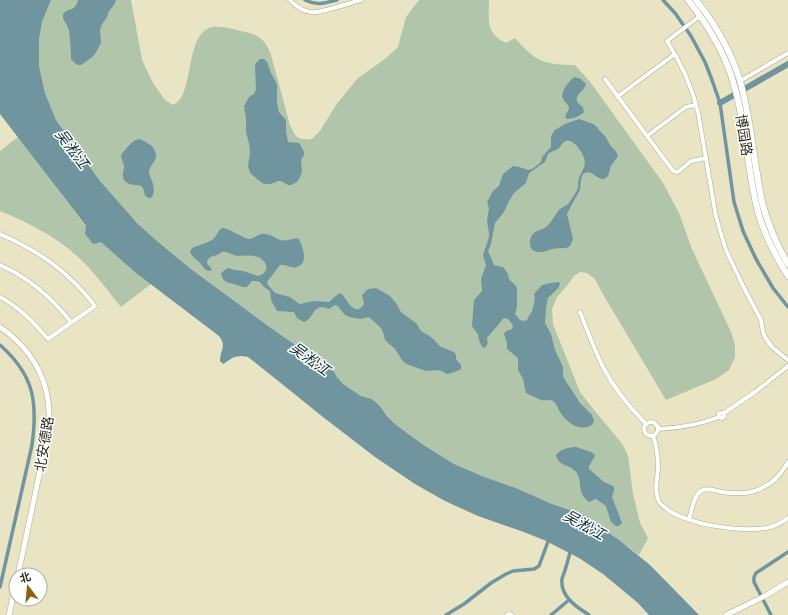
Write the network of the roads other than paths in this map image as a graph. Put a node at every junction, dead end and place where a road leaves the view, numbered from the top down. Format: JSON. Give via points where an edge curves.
{"nodes":[{"id":1,"x":290,"y":0,"type":"edge"},
{"id":2,"x":361,"y":0,"type":"edge"},
{"id":3,"x":688,"y":0,"type":"edge"},
{"id":4,"x":696,"y":0,"type":"edge"},
{"id":5,"x":700,"y":16,"type":"junction"},
{"id":6,"x":788,"y":53,"type":"edge"},
{"id":7,"x":675,"y":54,"type":"junction"},
{"id":8,"x":605,"y":79,"type":"dead end"},
{"id":9,"x":737,"y":83,"type":"junction"},
{"id":10,"x":617,"y":97,"type":"junction"},
{"id":11,"x":743,"y":104,"type":"junction"},
{"id":12,"x":696,"y":105,"type":"junction"},
{"id":13,"x":647,"y":136,"type":"junction"},
{"id":14,"x":706,"y":158,"type":"junction"},
{"id":15,"x":0,"y":234,"type":"edge"},
{"id":16,"x":788,"y":264,"type":"edge"},
{"id":17,"x":0,"y":265,"type":"edge"},
{"id":18,"x":788,"y":276,"type":"edge"},
{"id":19,"x":0,"y":297,"type":"edge"},
{"id":20,"x":580,"y":312,"type":"dead end"},
{"id":21,"x":71,"y":322,"type":"junction"},
{"id":22,"x":0,"y":327,"type":"edge"},
{"id":23,"x":788,"y":360,"type":"edge"},
{"id":24,"x":788,"y":366,"type":"edge"},
{"id":25,"x":646,"y":424,"type":"junction"},
{"id":26,"x":658,"y":429,"type":"junction"},
{"id":27,"x":653,"y":436,"type":"junction"},
{"id":28,"x":788,"y":462,"type":"edge"},
{"id":29,"x":788,"y":518,"type":"edge"},
{"id":30,"x":689,"y":519,"type":"junction"},
{"id":31,"x":20,"y":567,"type":"edge"},
{"id":32,"x":788,"y":582,"type":"edge"},
{"id":33,"x":507,"y":615,"type":"edge"},
{"id":34,"x":512,"y":615,"type":"edge"},
{"id":35,"x":726,"y":615,"type":"edge"}],
"edges":[{"from":1,"to":2,"type":"street","via":[[300,9],[320,13]]},
{"from":3,"to":5,"type":"main road","name":"博园路"},
{"from":4,"to":9,"type":"main road","name":"博园路","via":[[732,58]]},
{"from":5,"to":7,"type":"street","via":[[667,41]]},
{"from":5,"to":9,"type":"main road","name":"博园路"},
{"from":6,"to":9,"type":"street"},
{"from":7,"to":10,"type":"street"},
{"from":7,"to":12,"type":"street","via":[[691,86]]},
{"from":8,"to":10,"type":"street"},
{"from":9,"to":11,"type":"main road","name":"博园路"},
{"from":10,"to":13,"type":"street"},
{"from":11,"to":16,"type":"main road","name":"博园路","via":[[766,218]]},
{"from":11,"to":18,"type":"main road","name":"博园路","via":[[756,205],[770,245]]},
{"from":12,"to":13,"type":"street","via":[[686,107]]},
{"from":12,"to":14,"type":"street"},
{"from":13,"to":14,"type":"street","via":[[673,171],[678,172],[693,160]]},
{"from":14,"to":23,"type":"street","via":[[716,217],[728,255],[761,320],[768,342]]},
{"from":15,"to":21,"type":"street","via":[[46,258],[87,296],[94,306]]},
{"from":17,"to":21,"type":"street","via":[[45,294]]},
{"from":19,"to":21,"type":"street","via":[[28,317],[48,339]]},
{"from":20,"to":25,"type":"street","via":[[607,374],[624,400]]},
{"from":22,"to":31,"type":"street","name":"北安德路","via":[[27,351],[37,366],[45,388],[49,412],[48,433]]},
{"from":23,"to":24,"type":"street"},
{"from":24,"to":26,"type":"street","via":[[724,413],[723,418]]},
{"from":25,"to":26,"type":"street","via":[[655,423]]},
{"from":25,"to":27,"type":"street","via":[[645,433]]},
{"from":26,"to":27,"type":"street"},
{"from":27,"to":30,"type":"street","via":[[658,457],[656,492],[659,501],[673,513]]},
{"from":28,"to":30,"type":"street","via":[[773,481],[748,493],[708,489],[702,491],[695,500]]},
{"from":29,"to":30,"type":"street","via":[[766,528],[721,526]]},
{"from":32,"to":35,"type":"street"},
{"from":33,"to":34,"type":"street"}]}
